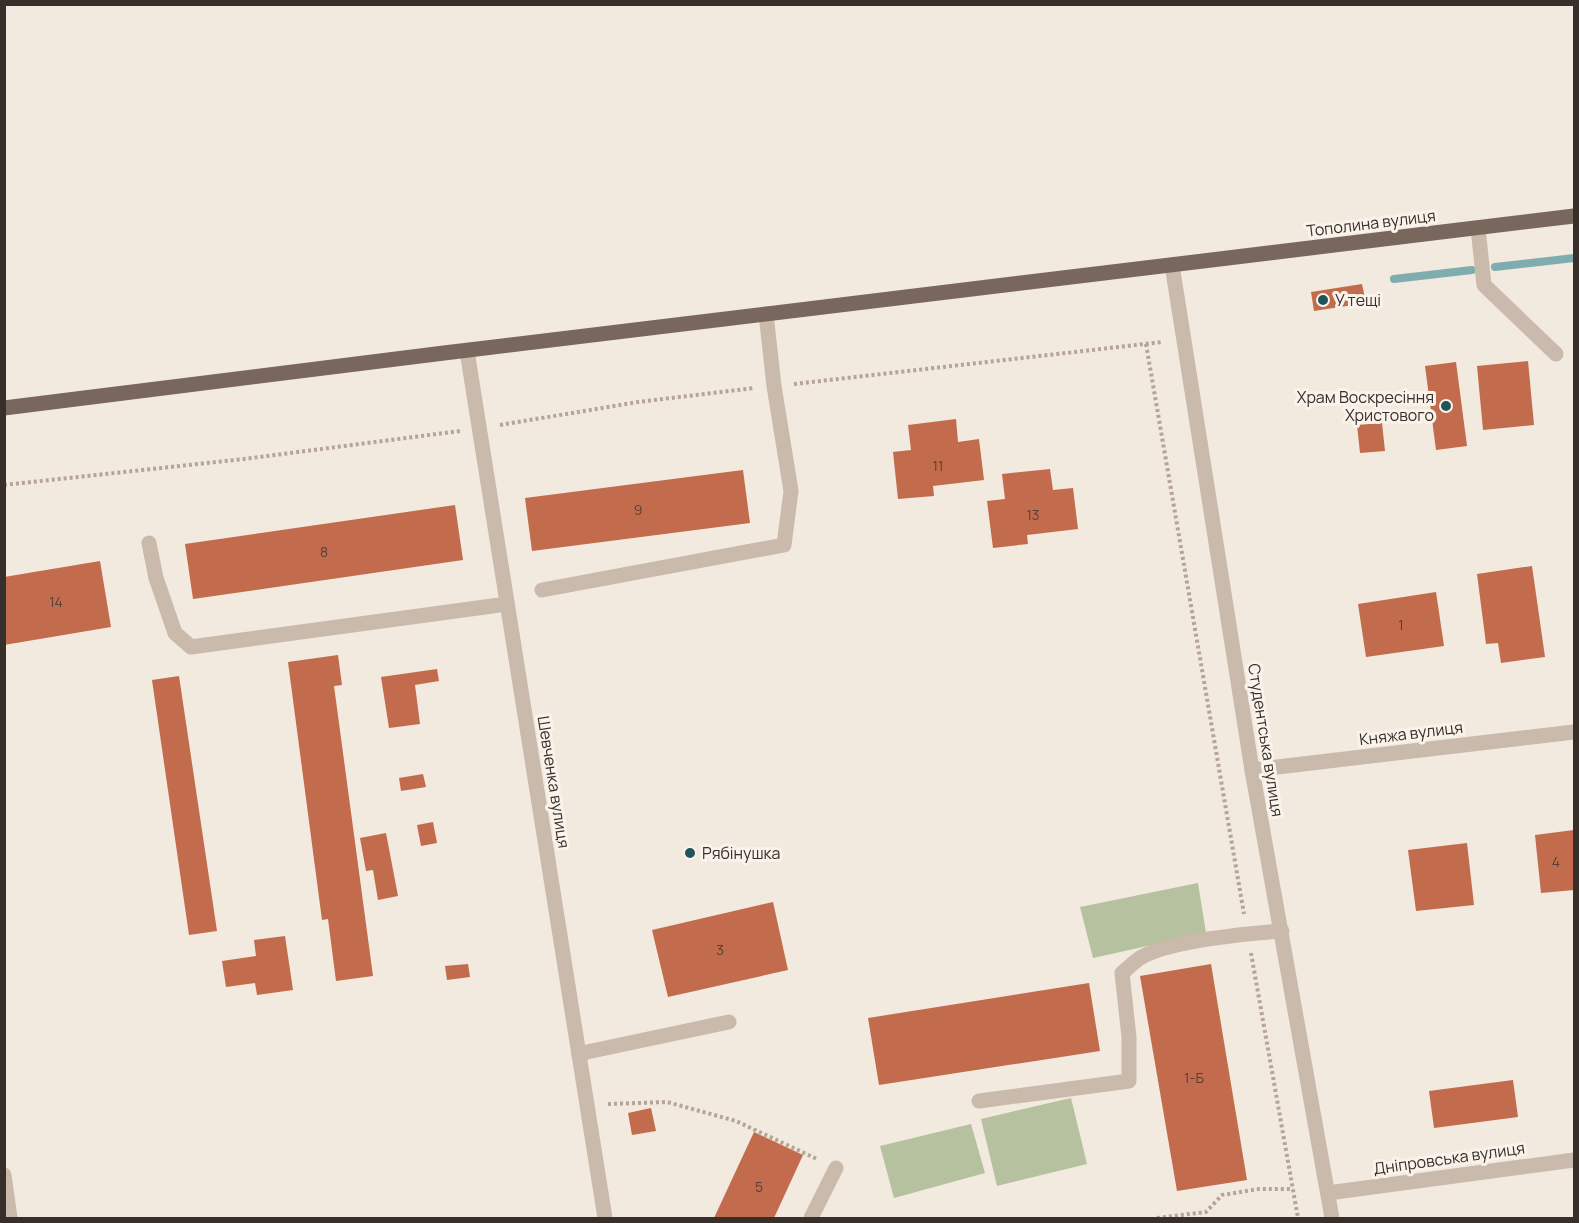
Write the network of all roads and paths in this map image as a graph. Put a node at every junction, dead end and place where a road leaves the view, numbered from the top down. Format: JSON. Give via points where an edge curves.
{"nodes":[{"id":1,"x":1575,"y":216,"type":"edge"},
{"id":2,"x":1478,"y":228,"type":"junction"},
{"id":3,"x":1172,"y":266,"type":"junction"},
{"id":4,"x":766,"y":314,"type":"junction"},
{"id":5,"x":1184,"y":339,"type":"junction"},
{"id":6,"x":1146,"y":344,"type":"junction"},
{"id":7,"x":467,"y":351,"type":"junction"},
{"id":8,"x":1556,"y":354,"type":"dead end"},
{"id":9,"x":774,"y":386,"type":"junction"},
{"id":10,"x":4,"y":408,"type":"edge"},
{"id":11,"x":480,"y":428,"type":"junction"},
{"id":12,"x":4,"y":486,"type":"edge"},
{"id":13,"x":149,"y":543,"type":"dead end"},
{"id":14,"x":542,"y":590,"type":"dead end"},
{"id":15,"x":507,"y":604,"type":"junction"},
{"id":16,"x":1575,"y":732,"type":"edge"},
{"id":17,"x":1252,"y":770,"type":"junction"},
{"id":18,"x":1282,"y":931,"type":"junction"},
{"id":19,"x":1247,"y":933,"type":"junction"},
{"id":20,"x":729,"y":1022,"type":"dead end"},
{"id":21,"x":579,"y":1055,"type":"junction"},
{"id":22,"x":979,"y":1101,"type":"dead end"},
{"id":23,"x":586,"y":1102,"type":"junction"},
{"id":24,"x":1575,"y":1160,"type":"edge"},
{"id":25,"x":836,"y":1168,"type":"joint"},
{"id":26,"x":4,"y":1175,"type":"edge"},
{"id":27,"x":1293,"y":1189,"type":"junction"},
{"id":28,"x":1328,"y":1193,"type":"junction"},
{"id":29,"x":10,"y":1218,"type":"edge"},
{"id":30,"x":604,"y":1218,"type":"edge"},
{"id":31,"x":811,"y":1218,"type":"edge"},
{"id":32,"x":1157,"y":1218,"type":"edge"},
{"id":33,"x":1298,"y":1218,"type":"edge"},
{"id":34,"x":1332,"y":1218,"type":"edge"}],
"edges":[{"from":1,"to":2,"type":"main road","name":"Тополина вулиця"},
{"from":2,"to":3,"type":"main road","name":"Тополина вулиця"},
{"from":2,"to":8,"type":"street","via":[[1484,285]]},
{"from":3,"to":4,"type":"main road","name":"Тополина вулиця"},
{"from":3,"to":5,"type":"street","name":"Студентська вулиця"},
{"from":4,"to":7,"type":"main road","name":"Тополина вулиця"},
{"from":4,"to":9,"type":"street"},
{"from":5,"to":6,"type":"path"},
{"from":5,"to":17,"type":"street","name":"Студентська вулиця"},
{"from":6,"to":9,"type":"path"},
{"from":6,"to":19,"type":"path"},
{"from":7,"to":10,"type":"main road","name":"Тополина вулиця"},
{"from":7,"to":11,"type":"street","name":"Шевченка вулиця"},
{"from":9,"to":11,"type":"path","via":[[638,402]]},
{"from":9,"to":14,"type":"street","via":[[791,491],[784,545]]},
{"from":11,"to":12,"type":"path"},
{"from":11,"to":15,"type":"street","name":"Шевченка вулиця"},
{"from":13,"to":15,"type":"street","via":[[175,633],[191,647]]},
{"from":15,"to":21,"type":"street","name":"Шевченка вулиця"},
{"from":16,"to":17,"type":"street","name":"Княжа вулиця"},
{"from":17,"to":18,"type":"street","name":"Студентська вулиця"},
{"from":18,"to":19,"type":"street"},
{"from":18,"to":28,"type":"street","name":"Студентська вулиця"},
{"from":19,"to":22,"type":"street","via":[[1172,946],[1141,957],[1122,973],[1129,1081]]},
{"from":19,"to":27,"type":"path"},
{"from":20,"to":21,"type":"street"},
{"from":21,"to":23,"type":"street","name":"Шевченка вулиця"},
{"from":23,"to":25,"type":"path","via":[[667,1102],[736,1121]]},
{"from":23,"to":30,"type":"street","name":"Шевченка вулиця"},
{"from":24,"to":28,"type":"street","name":"Дніпровська вулиця"},
{"from":25,"to":31,"type":"street"},
{"from":26,"to":29,"type":"street"},
{"from":27,"to":32,"type":"path","via":[[1222,1195],[1206,1212]]},
{"from":27,"to":33,"type":"path"},
{"from":28,"to":34,"type":"street","name":"Студентська вулиця"}]}
